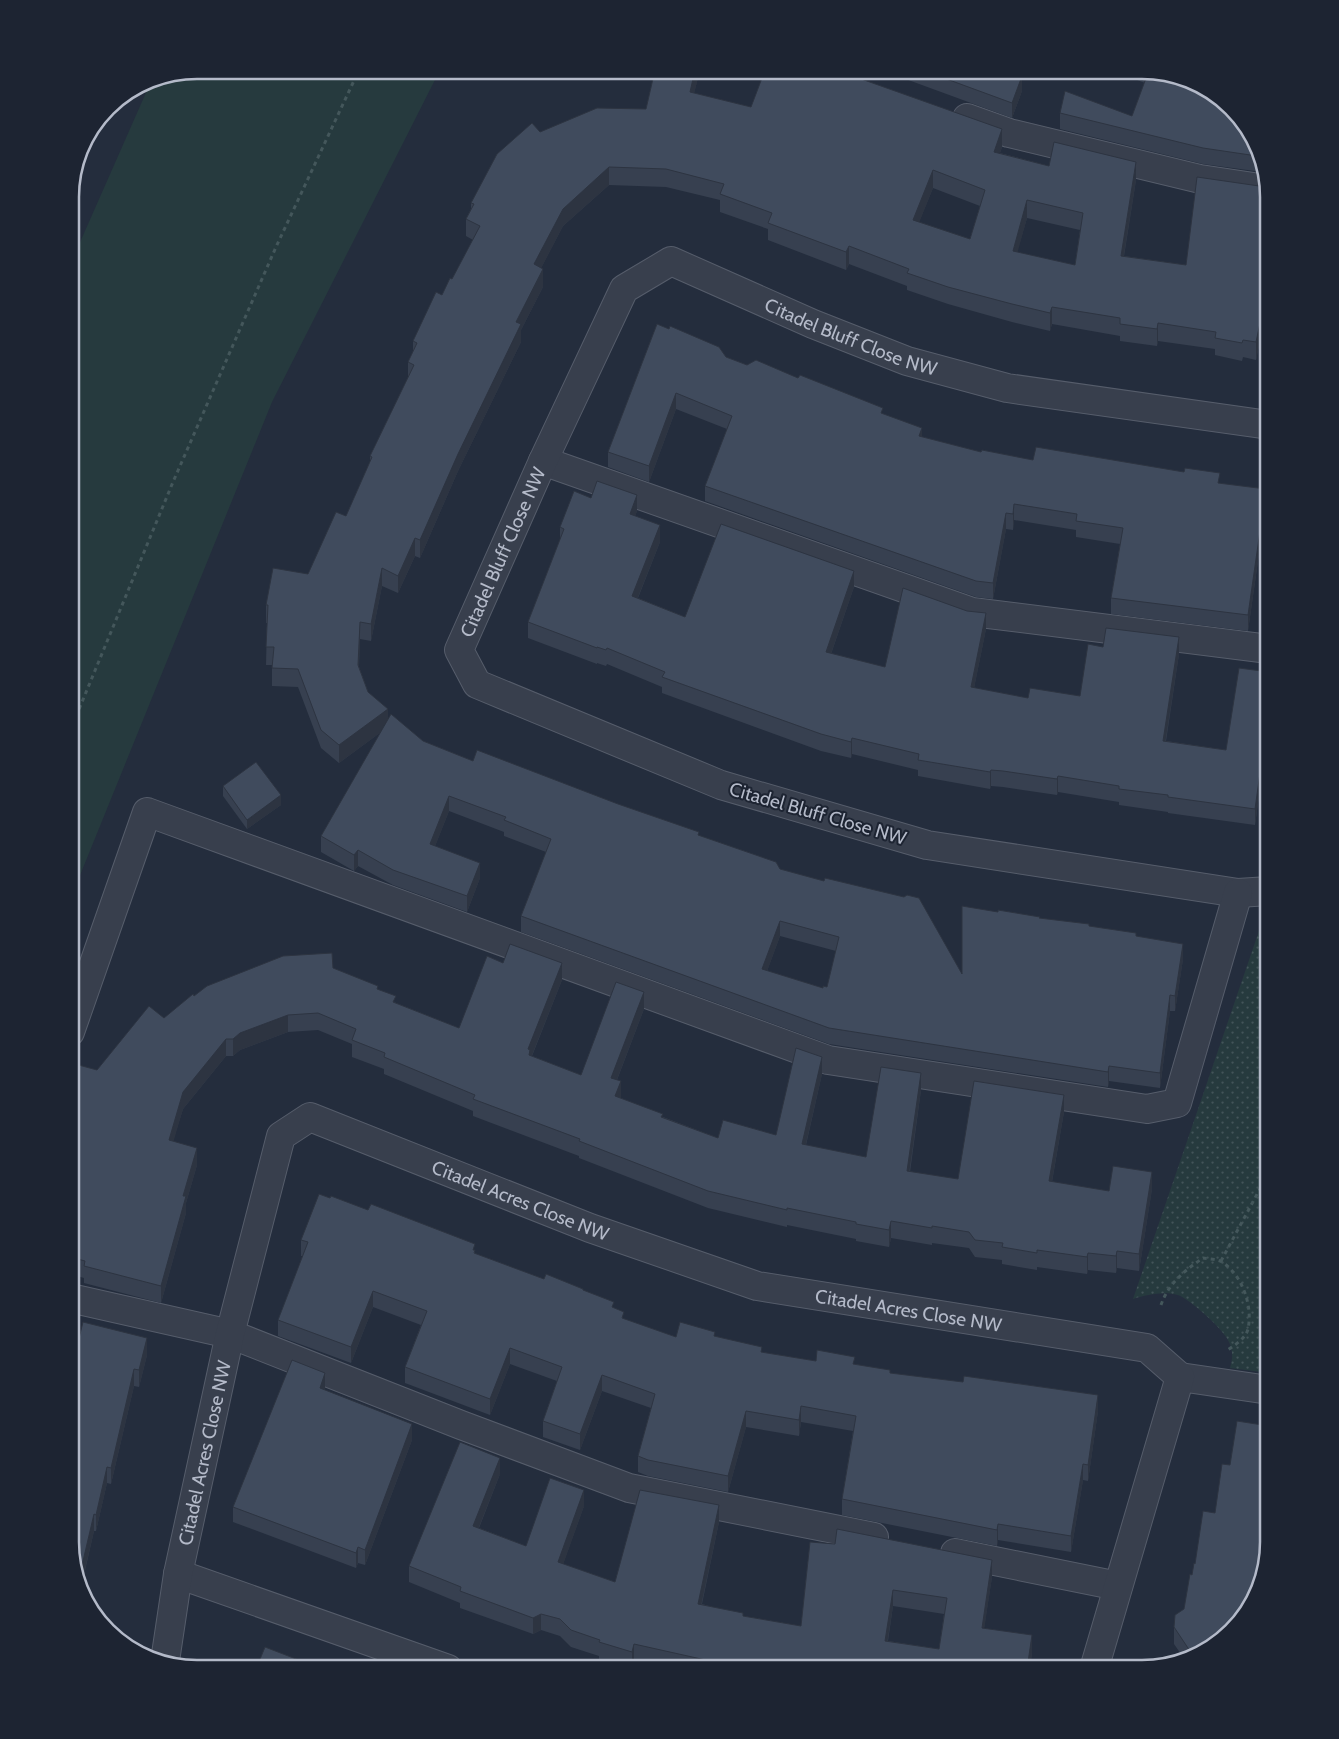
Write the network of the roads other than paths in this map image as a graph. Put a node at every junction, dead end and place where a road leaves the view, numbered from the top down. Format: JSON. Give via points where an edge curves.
{"nodes":[{"id":1,"x":944,"y":110,"type":"edge"},
{"id":2,"x":1260,"y":188,"type":"edge"},
{"id":3,"x":1260,"y":424,"type":"edge"},
{"id":4,"x":543,"y":462,"type":"junction"},
{"id":5,"x":1260,"y":648,"type":"edge"},
{"id":6,"x":1260,"y":892,"type":"edge"},
{"id":7,"x":1238,"y":893,"type":"junction"},
{"id":8,"x":79,"y":1006,"type":"edge"},
{"id":9,"x":79,"y":1300,"type":"edge"},
{"id":10,"x":230,"y":1334,"type":"junction"},
{"id":11,"x":1180,"y":1377,"type":"junction"},
{"id":12,"x":1260,"y":1389,"type":"edge"},
{"id":13,"x":896,"y":1541,"type":"edge"},
{"id":14,"x":935,"y":1549,"type":"edge"},
{"id":15,"x":178,"y":1574,"type":"junction"},
{"id":16,"x":1118,"y":1586,"type":"junction"},
{"id":17,"x":166,"y":1656,"type":"edge"},
{"id":18,"x":422,"y":1660,"type":"edge"},
{"id":19,"x":1097,"y":1660,"type":"edge"}],
"edges":[{"from":1,"to":2,"type":"street","via":[[1009,132],[1200,179]]},
{"from":3,"to":4,"type":"street","name":"Citadel Bluff Close NW","via":[[1007,388],[907,361],[813,324],[671,261],[624,288]]},
{"from":4,"to":5,"type":"street","via":[[972,612]]},
{"from":4,"to":7,"type":"street","name":"Citadel Bluff Close NW","via":[[459,650],[477,684],[720,785],[927,845]]},
{"from":6,"to":7,"type":"street","name":"Citadel Bluff Close NW"},
{"from":7,"to":8,"type":"street","via":[[1177,1103],[1147,1109],[828,1060],[146,812]]},
{"from":9,"to":10,"type":"street"},
{"from":10,"to":11,"type":"street","name":"Citadel Acres Close NW","via":[[281,1136],[310,1117],[590,1228],[757,1286],[1147,1348]]},
{"from":10,"to":13,"type":"street","via":[[629,1488]]},
{"from":10,"to":15,"type":"street","name":"Citadel Acres Close NW"},
{"from":11,"to":12,"type":"street"},
{"from":11,"to":16,"type":"street"},
{"from":14,"to":16,"type":"street"},
{"from":15,"to":17,"type":"street","name":"Citadel Acres Close NW"},
{"from":15,"to":18,"type":"street"},
{"from":16,"to":19,"type":"street"}]}
